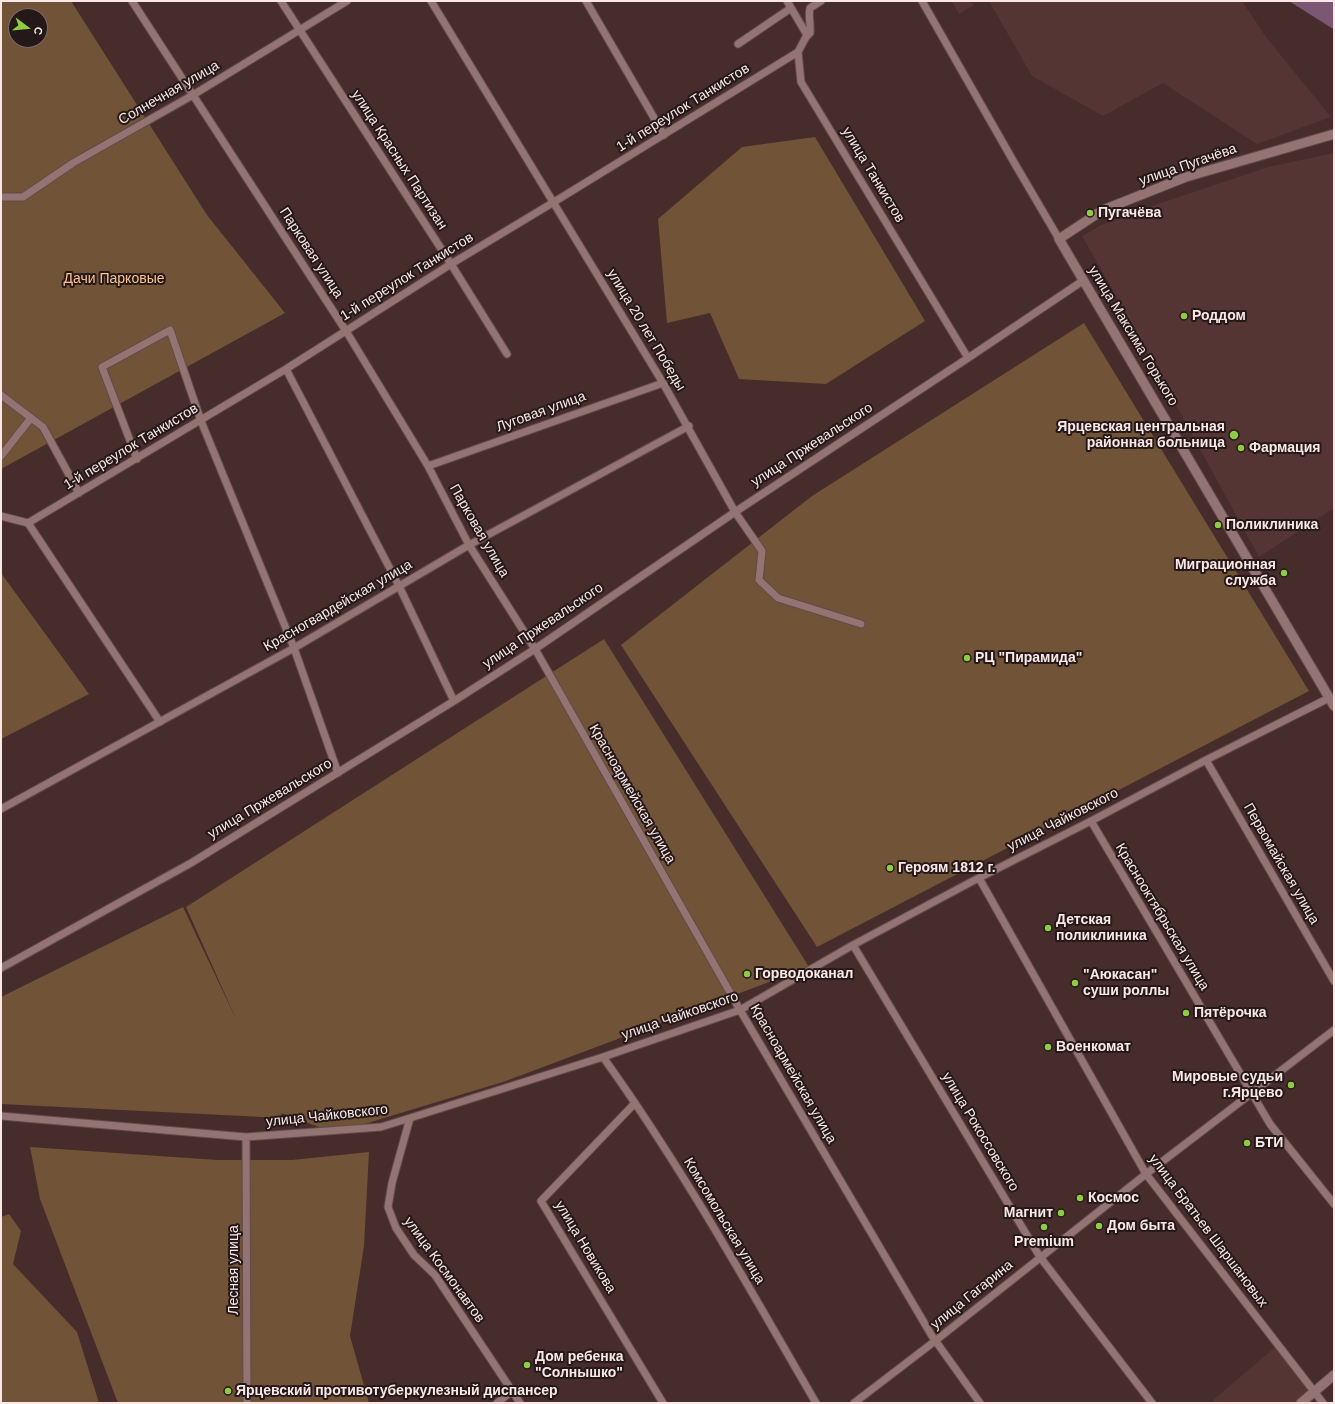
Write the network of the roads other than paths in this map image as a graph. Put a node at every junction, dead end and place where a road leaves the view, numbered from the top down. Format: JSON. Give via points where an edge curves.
{"nodes":[{"id":1,"x":132,"y":1,"type":"edge"},
{"id":2,"x":281,"y":1,"type":"edge"},
{"id":3,"x":347,"y":1,"type":"edge"},
{"id":4,"x":432,"y":1,"type":"edge"},
{"id":5,"x":586,"y":1,"type":"edge"},
{"id":6,"x":787,"y":1,"type":"edge"},
{"id":7,"x":821,"y":1,"type":"edge"},
{"id":8,"x":922,"y":1,"type":"edge"},
{"id":9,"x":791,"y":8,"type":"junction"},
{"id":10,"x":299,"y":29,"type":"junction"},
{"id":11,"x":806,"y":37,"type":"junction"},
{"id":12,"x":738,"y":44,"type":"dead end"},
{"id":13,"x":798,"y":52,"type":"junction"},
{"id":14,"x":193,"y":95,"type":"junction"},
{"id":15,"x":1334,"y":134,"type":"edge"},
{"id":16,"x":664,"y":135,"type":"junction"},
{"id":17,"x":1,"y":198,"type":"edge"},
{"id":18,"x":554,"y":202,"type":"junction"},
{"id":19,"x":1059,"y":239,"type":"junction"},
{"id":20,"x":451,"y":264,"type":"junction"},
{"id":21,"x":1084,"y":280,"type":"junction"},
{"id":22,"x":346,"y":330,"type":"junction"},
{"id":23,"x":507,"y":354,"type":"dead end"},
{"id":24,"x":968,"y":358,"type":"junction"},
{"id":25,"x":286,"y":369,"type":"junction"},
{"id":26,"x":663,"y":383,"type":"junction"},
{"id":27,"x":1,"y":395,"type":"edge"},
{"id":28,"x":31,"y":418,"type":"junction"},
{"id":29,"x":201,"y":421,"type":"junction"},
{"id":30,"x":689,"y":426,"type":"junction"},
{"id":31,"x":1,"y":456,"type":"edge"},
{"id":32,"x":137,"y":459,"type":"junction"},
{"id":33,"x":428,"y":466,"type":"junction"},
{"id":34,"x":79,"y":493,"type":"junction"},
{"id":35,"x":735,"y":512,"type":"junction"},
{"id":36,"x":1,"y":516,"type":"edge"},
{"id":37,"x":28,"y":523,"type":"junction"},
{"id":38,"x":469,"y":545,"type":"junction"},
{"id":39,"x":399,"y":586,"type":"junction"},
{"id":40,"x":861,"y":624,"type":"dead end"},
{"id":41,"x":294,"y":648,"type":"junction"},
{"id":42,"x":535,"y":649,"type":"junction"},
{"id":43,"x":1329,"y":698,"type":"junction"},
{"id":44,"x":454,"y":701,"type":"junction"},
{"id":45,"x":1334,"y":706,"type":"edge"},
{"id":46,"x":160,"y":722,"type":"junction"},
{"id":47,"x":1206,"y":760,"type":"junction"},
{"id":48,"x":338,"y":773,"type":"junction"},
{"id":49,"x":1,"y":809,"type":"edge"},
{"id":50,"x":1091,"y":821,"type":"junction"},
{"id":51,"x":979,"y":878,"type":"junction"},
{"id":52,"x":853,"y":946,"type":"junction"},
{"id":53,"x":1,"y":968,"type":"edge"},
{"id":54,"x":1334,"y":981,"type":"edge"},
{"id":55,"x":740,"y":1010,"type":"junction"},
{"id":56,"x":1334,"y":1030,"type":"edge"},
{"id":57,"x":603,"y":1057,"type":"junction"},
{"id":58,"x":1251,"y":1093,"type":"junction"},
{"id":59,"x":636,"y":1103,"type":"junction"},
{"id":60,"x":1,"y":1116,"type":"edge"},
{"id":61,"x":410,"y":1118,"type":"junction"},
{"id":62,"x":246,"y":1137,"type":"junction"},
{"id":63,"x":1146,"y":1174,"type":"junction"},
{"id":64,"x":1334,"y":1204,"type":"edge"},
{"id":65,"x":1040,"y":1257,"type":"junction"},
{"id":66,"x":935,"y":1341,"type":"junction"},
{"id":67,"x":1334,"y":1375,"type":"edge"},
{"id":68,"x":512,"y":1391,"type":"junction"},
{"id":69,"x":1314,"y":1392,"type":"junction"},
{"id":70,"x":247,"y":1403,"type":"edge"},
{"id":71,"x":497,"y":1403,"type":"edge"},
{"id":72,"x":520,"y":1403,"type":"edge"},
{"id":73,"x":663,"y":1403,"type":"edge"},
{"id":74,"x":816,"y":1403,"type":"edge"},
{"id":75,"x":854,"y":1403,"type":"edge"},
{"id":76,"x":980,"y":1403,"type":"edge"},
{"id":77,"x":1152,"y":1403,"type":"edge"},
{"id":78,"x":1301,"y":1403,"type":"edge"},
{"id":79,"x":1323,"y":1403,"type":"edge"}],
"edges":[{"from":1,"to":14,"type":"street","name":"Парковая улица"},
{"from":2,"to":10,"type":"street","name":"улица Красных Партизан"},
{"from":3,"to":10,"type":"street","name":"Солнечная улица"},
{"from":4,"to":18,"type":"street","name":"улица 20 лет Победы"},
{"from":5,"to":16,"type":"street"},
{"from":6,"to":9,"type":"street"},
{"from":7,"to":11,"type":"street","via":[[810,8],[810,33]]},
{"from":8,"to":19,"type":"street","name":"улица Максима Горького"},
{"from":9,"to":11,"type":"street"},
{"from":9,"to":12,"type":"street","name":"1-й переулок Танкистов"},
{"from":10,"to":14,"type":"street","name":"Солнечная улица"},
{"from":10,"to":20,"type":"street","name":"улица Красных Партизан"},
{"from":11,"to":13,"type":"street"},
{"from":13,"to":16,"type":"street","name":"1-й переулок Танкистов"},
{"from":13,"to":24,"type":"street","name":"улица Танкистов","via":[[801,82]]},
{"from":14,"to":17,"type":"street","name":"Солнечная улица","via":[[73,163],[23,197]]},
{"from":14,"to":22,"type":"street","name":"Парковая улица"},
{"from":15,"to":19,"type":"street","name":"улица Пугачёва","via":[[1186,177],[1103,210]]},
{"from":16,"to":18,"type":"street","name":"1-й переулок Танкистов"},
{"from":18,"to":20,"type":"street","name":"1-й переулок Танкистов"},
{"from":18,"to":26,"type":"street","name":"улица 20 лет Победы"},
{"from":19,"to":21,"type":"street","name":"улица Максима Горького"},
{"from":20,"to":22,"type":"street","name":"1-й переулок Танкистов"},
{"from":20,"to":23,"type":"street","name":"улица Красных Партизан"},
{"from":21,"to":24,"type":"street","name":"улица Пржевальского"},
{"from":21,"to":43,"type":"street","name":"улица Максима Горького"},
{"from":22,"to":25,"type":"street","name":"1-й переулок Танкистов"},
{"from":22,"to":33,"type":"street","name":"Парковая улица"},
{"from":24,"to":35,"type":"street","name":"улица Пржевальского"},
{"from":25,"to":29,"type":"street","name":"1-й переулок Танкистов"},
{"from":25,"to":39,"type":"street"},
{"from":26,"to":30,"type":"street","name":"улица 20 лет Победы"},
{"from":26,"to":33,"type":"street","name":"Луговая улица"},
{"from":27,"to":28,"type":"street"},
{"from":28,"to":31,"type":"street"},
{"from":28,"to":34,"type":"street","via":[[43,427]]},
{"from":29,"to":32,"type":"street","name":"1-й переулок Танкистов"},
{"from":29,"to":32,"type":"street","via":[[170,330],[102,366]]},
{"from":29,"to":41,"type":"street"},
{"from":30,"to":35,"type":"street","name":"улица 20 лет Победы"},
{"from":30,"to":38,"type":"street","name":"Красногвардейская улица"},
{"from":32,"to":34,"type":"street","name":"1-й переулок Танкистов"},
{"from":33,"to":38,"type":"street","name":"Парковая улица"},
{"from":34,"to":37,"type":"street","name":"1-й переулок Танкистов"},
{"from":35,"to":40,"type":"street","name":"улица 20 лет Победы","via":[[762,551],[759,580],[778,598]]},
{"from":35,"to":42,"type":"street","name":"улица Пржевальского"},
{"from":36,"to":37,"type":"street"},
{"from":37,"to":46,"type":"street"},
{"from":38,"to":39,"type":"street","name":"Красногвардейская улица"},
{"from":38,"to":42,"type":"street","name":"Парковая улица"},
{"from":39,"to":41,"type":"street","name":"Красногвардейская улица"},
{"from":39,"to":44,"type":"street"},
{"from":41,"to":46,"type":"street","name":"Красногвардейская улица"},
{"from":41,"to":48,"type":"street"},
{"from":42,"to":44,"type":"street","name":"улица Пржевальского"},
{"from":42,"to":55,"type":"street","name":"Красноармейская улица"},
{"from":43,"to":45,"type":"street","name":"улица Максима Горького"},
{"from":43,"to":47,"type":"street","name":"улица Чайковского"},
{"from":44,"to":48,"type":"street","name":"улица Пржевальского"},
{"from":46,"to":49,"type":"street","name":"Красногвардейская улица"},
{"from":47,"to":50,"type":"street","name":"улица Чайковского"},
{"from":47,"to":54,"type":"street","name":"Первомайская улица"},
{"from":48,"to":53,"type":"street","name":"улица Пржевальского","via":[[191,863]]},
{"from":50,"to":51,"type":"street","name":"улица Чайковского"},
{"from":50,"to":58,"type":"street","name":"Краснооктябрьская улица"},
{"from":51,"to":52,"type":"street","name":"улица Чайковского"},
{"from":51,"to":63,"type":"street","name":"улица Братьев Шаршановых"},
{"from":52,"to":55,"type":"street","name":"улица Чайковского"},
{"from":52,"to":65,"type":"street","name":"улица Рокоссовского"},
{"from":55,"to":57,"type":"street","name":"улица Чайковского"},
{"from":55,"to":66,"type":"street","name":"Красноармейская улица"},
{"from":56,"to":58,"type":"street","name":"улица Гагарина"},
{"from":57,"to":59,"type":"street","name":"Комсомольская улица"},
{"from":57,"to":61,"type":"street","name":"улица Чайковского"},
{"from":58,"to":63,"type":"street","name":"улица Гагарина"},
{"from":58,"to":64,"type":"street","name":"Краснооктябрьская улица","via":[[1270,1124]]},
{"from":59,"to":73,"type":"street","name":"улица Новикова","via":[[542,1201]]},
{"from":59,"to":74,"type":"street","name":"Комсомольская улица","via":[[724,1245]]},
{"from":60,"to":62,"type":"street","name":"улица Чайковского"},
{"from":61,"to":62,"type":"street","name":"улица Чайковского","via":[[381,1127]]},
{"from":61,"to":68,"type":"street","name":"улица Космонавтов","via":[[388,1207],[396,1228],[414,1254],[435,1275]]},
{"from":62,"to":70,"type":"street","name":"Лесная улица"},
{"from":63,"to":65,"type":"street","name":"улица Гагарина"},
{"from":63,"to":69,"type":"street","name":"улица Братьев Шаршановых"},
{"from":65,"to":66,"type":"street","name":"улица Гагарина"},
{"from":65,"to":77,"type":"street","name":"улица Рокоссовского"},
{"from":66,"to":75,"type":"street","name":"улица Гагарина"},
{"from":66,"to":76,"type":"street","name":"Красноармейская улица"},
{"from":67,"to":69,"type":"street"},
{"from":68,"to":71,"type":"street"},
{"from":68,"to":72,"type":"street","name":"улица Космонавтов"},
{"from":69,"to":78,"type":"street"},
{"from":69,"to":79,"type":"street","name":"улица Братьев Шаршановых"}]}
